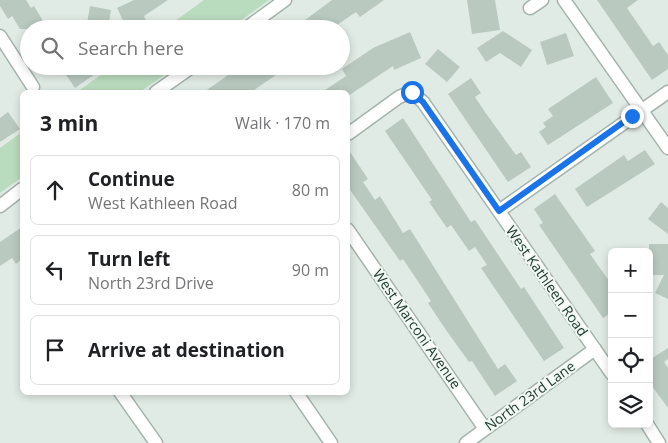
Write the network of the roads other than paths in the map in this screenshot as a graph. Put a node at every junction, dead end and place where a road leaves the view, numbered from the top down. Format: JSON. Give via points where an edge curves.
{"nodes":[{"id":1,"x":285,"y":0,"type":"edge"},
{"id":2,"x":542,"y":0,"type":"edge"},
{"id":3,"x":564,"y":0,"type":"edge"},
{"id":4,"x":530,"y":8,"type":"dead end"},
{"id":5,"x":257,"y":20,"type":"edge"},
{"id":6,"x":0,"y":36,"type":"edge"},
{"id":7,"x":20,"y":67,"type":"edge"},
{"id":8,"x":25,"y":75,"type":"edge"},
{"id":9,"x":180,"y":75,"type":"edge"},
{"id":10,"x":33,"y":87,"type":"dead end"},
{"id":11,"x":159,"y":90,"type":"edge"},
{"id":12,"x":668,"y":92,"type":"edge"},
{"id":13,"x":641,"y":110,"type":"junction"},
{"id":14,"x":350,"y":133,"type":"edge"},
{"id":15,"x":668,"y":148,"type":"edge"},
{"id":16,"x":20,"y":191,"type":"edge"},
{"id":17,"x":0,"y":206,"type":"edge"},
{"id":18,"x":499,"y":211,"type":"junction"},
{"id":19,"x":350,"y":233,"type":"edge"},
{"id":20,"x":595,"y":349,"type":"junction"},
{"id":21,"x":608,"y":368,"type":"edge"},
{"id":22,"x":122,"y":395,"type":"edge"},
{"id":23,"x":298,"y":395,"type":"edge"},
{"id":24,"x":649,"y":428,"type":"edge"},
{"id":25,"x":486,"y":429,"type":"junction"},
{"id":26,"x":156,"y":443,"type":"edge"},
{"id":27,"x":332,"y":443,"type":"edge"},
{"id":28,"x":466,"y":443,"type":"edge"},
{"id":29,"x":660,"y":443,"type":"edge"}],
"edges":[{"from":1,"to":5,"type":"street"},
{"from":2,"to":4,"type":"street"},
{"from":3,"to":13,"type":"street"},
{"from":6,"to":7,"type":"street"},
{"from":8,"to":10,"type":"street"},
{"from":9,"to":11,"type":"street"},
{"from":12,"to":13,"type":"street"},
{"from":13,"to":15,"type":"street"},
{"from":13,"to":18,"type":"street"},
{"from":14,"to":18,"type":"street","name":"West Kathleen Road","via":[[399,97],[412,92],[423,102]]},
{"from":16,"to":17,"type":"street"},
{"from":18,"to":20,"type":"street","name":"West Kathleen Road"},
{"from":19,"to":25,"type":"street","name":"West Marconi Avenue"},
{"from":20,"to":21,"type":"street","name":"West Kathleen Road"},
{"from":20,"to":25,"type":"street","name":"North 23rd Lane"},
{"from":22,"to":26,"type":"street"},
{"from":23,"to":27,"type":"street"},
{"from":24,"to":29,"type":"street"},
{"from":25,"to":28,"type":"street","name":"North 23rd Lane"}]}
